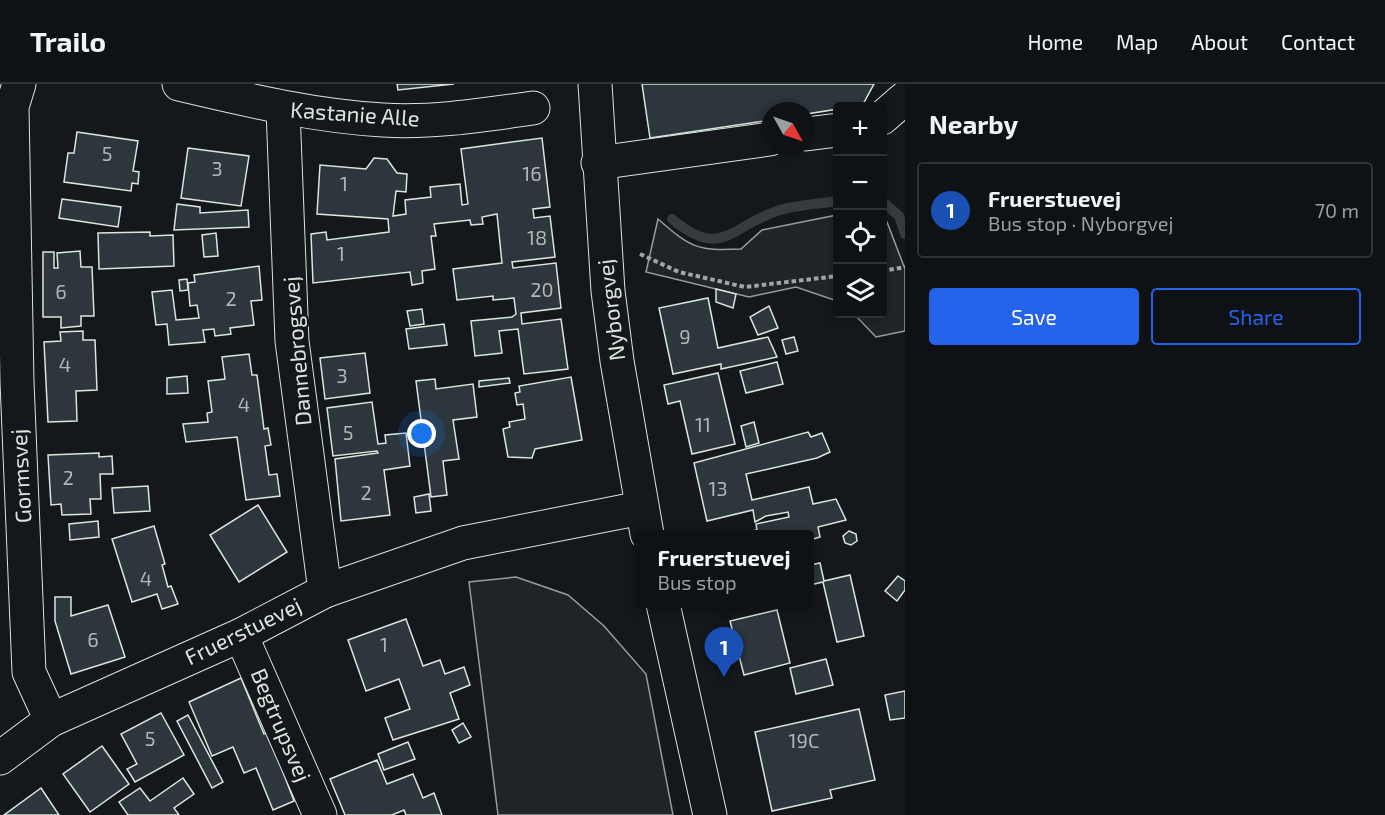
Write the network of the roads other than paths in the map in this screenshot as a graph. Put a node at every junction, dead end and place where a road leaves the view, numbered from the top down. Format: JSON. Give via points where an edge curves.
{"nodes":[{"id":1,"x":19,"y":84,"type":"edge"},
{"id":2,"x":180,"y":84,"type":"edge"},
{"id":3,"x":595,"y":84,"type":"edge"},
{"id":4,"x":905,"y":98,"type":"edge"},
{"id":5,"x":533,"y":108,"type":"dead end"},
{"id":6,"x":283,"y":109,"type":"junction"},
{"id":7,"x":887,"y":114,"type":"edge"},
{"id":8,"x":833,"y":131,"type":"edge"},
{"id":9,"x":815,"y":133,"type":"edge"},
{"id":10,"x":761,"y":140,"type":"edge"},
{"id":11,"x":598,"y":163,"type":"junction"},
{"id":12,"x":8,"y":382,"type":"edge"},
{"id":13,"x":644,"y":521,"type":"edge"},
{"id":14,"x":325,"y":591,"type":"junction"},
{"id":15,"x":664,"y":608,"type":"edge"},
{"id":16,"x":241,"y":635,"type":"junction"},
{"id":17,"x":51,"y":720,"type":"junction"},
{"id":18,"x":0,"y":758,"type":"edge"},
{"id":19,"x":320,"y":815,"type":"edge"},
{"id":20,"x":710,"y":815,"type":"edge"}],
"edges":[{"from":1,"to":12,"type":"street","name":"Gormsvej","via":[[12,107]]},
{"from":2,"to":6,"type":"street","name":"Kastanie Alle"},
{"from":3,"to":11,"type":"street","name":"Nyborgvej"},
{"from":4,"to":7,"type":"street"},
{"from":5,"to":6,"type":"street","name":"Kastanie Alle","via":[[446,119],[383,120]]},
{"from":6,"to":14,"type":"street","name":"Dannebrogsvej","via":[[292,341]]},
{"from":8,"to":9,"type":"street"},
{"from":10,"to":11,"type":"street"},
{"from":11,"to":13,"type":"street","name":"Nyborgvej","via":[[617,361]]},
{"from":12,"to":17,"type":"street","name":"Gormsvej","via":[[29,672]]},
{"from":13,"to":14,"type":"street","name":"Fruerstuevej","via":[[463,543]]},
{"from":14,"to":16,"type":"street","name":"Fruerstuevej"},
{"from":15,"to":20,"type":"street"},
{"from":16,"to":17,"type":"street","name":"Fruerstuevej"},
{"from":16,"to":19,"type":"street","name":"Begtrupsvej"},
{"from":17,"to":18,"type":"street","name":"Fruerstuevej"}]}
